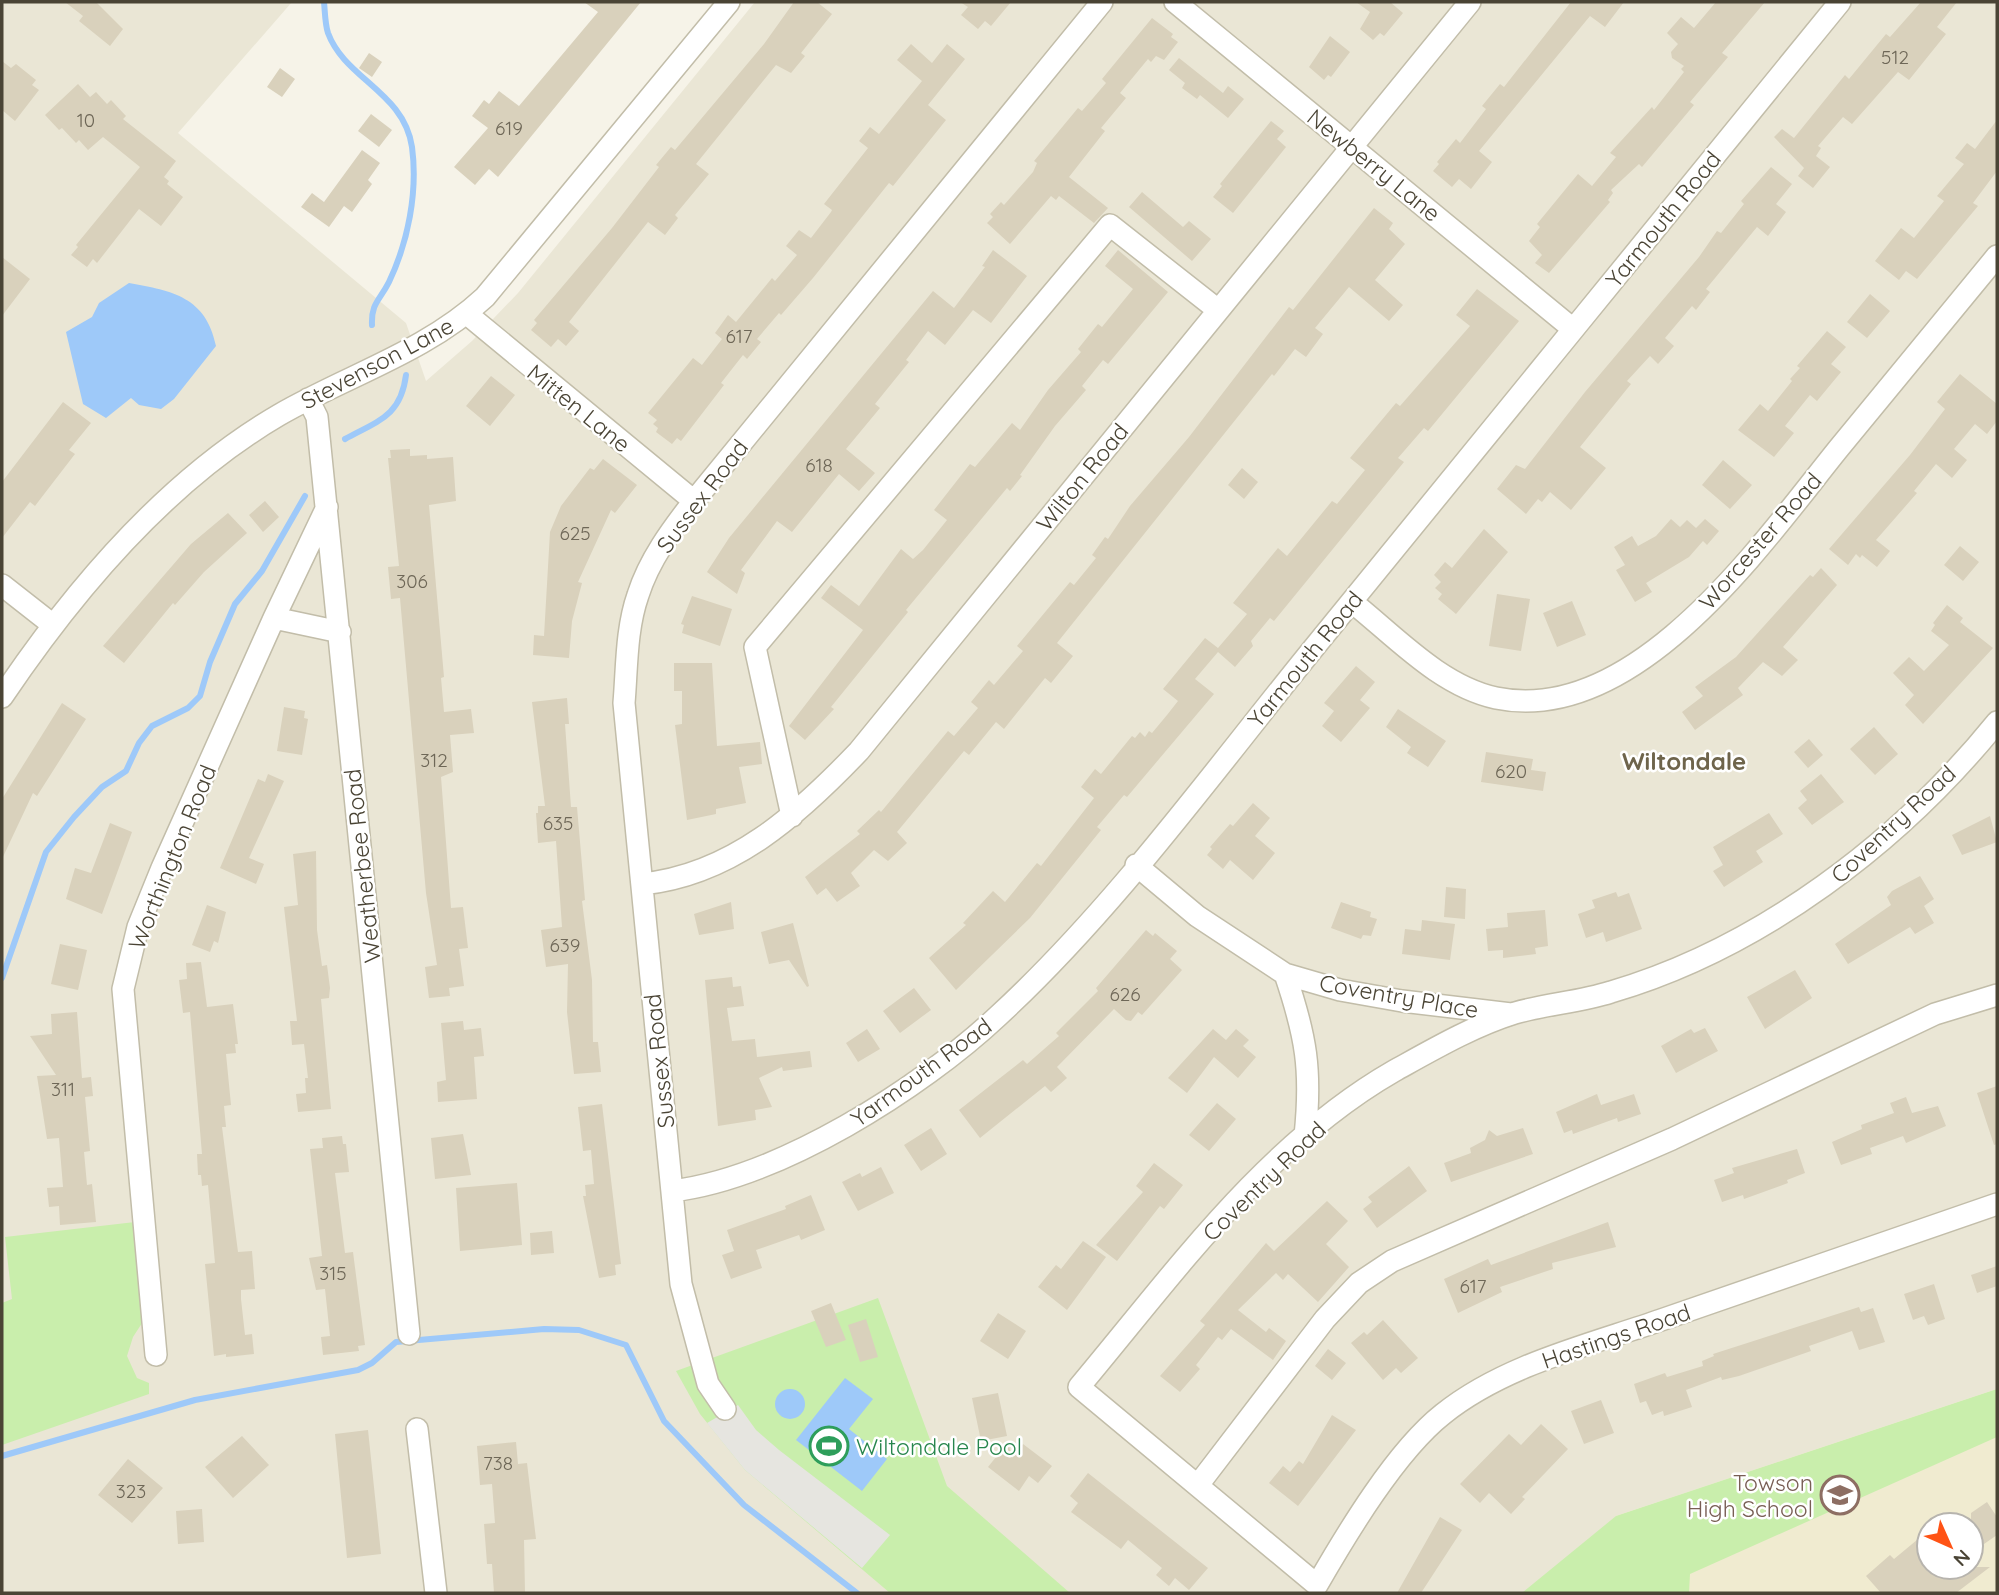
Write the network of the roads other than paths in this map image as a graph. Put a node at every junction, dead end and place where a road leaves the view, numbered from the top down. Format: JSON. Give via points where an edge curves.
{"nodes":[{"id":1,"x":729,"y":2,"type":"edge"},
{"id":2,"x":1102,"y":2,"type":"edge"},
{"id":3,"x":1175,"y":2,"type":"edge"},
{"id":4,"x":1471,"y":2,"type":"edge"},
{"id":5,"x":1840,"y":2,"type":"edge"},
{"id":6,"x":1352,"y":147,"type":"junction"},
{"id":7,"x":1997,"y":256,"type":"edge"},
{"id":8,"x":1218,"y":310,"type":"junction"},
{"id":9,"x":467,"y":314,"type":"junction"},
{"id":10,"x":1573,"y":329,"type":"junction"},
{"id":11,"x":308,"y":399,"type":"junction"},
{"id":12,"x":694,"y":501,"type":"junction"},
{"id":13,"x":327,"y":508,"type":"junction"},
{"id":14,"x":2,"y":585,"type":"edge"},
{"id":15,"x":1352,"y":602,"type":"junction"},
{"id":16,"x":274,"y":618,"type":"junction"},
{"id":17,"x":53,"y":625,"type":"junction"},
{"id":18,"x":340,"y":632,"type":"junction"},
{"id":19,"x":2,"y":697,"type":"edge"},
{"id":20,"x":1997,"y":722,"type":"edge"},
{"id":21,"x":792,"y":816,"type":"junction"},
{"id":22,"x":1136,"y":865,"type":"junction"},
{"id":23,"x":642,"y":884,"type":"junction"},
{"id":24,"x":1285,"y":974,"type":"junction"},
{"id":25,"x":1997,"y":995,"type":"edge"},
{"id":26,"x":1513,"y":1014,"type":"junction"},
{"id":27,"x":1305,"y":1136,"type":"junction"},
{"id":28,"x":672,"y":1191,"type":"junction"},
{"id":29,"x":1997,"y":1204,"type":"edge"},
{"id":30,"x":409,"y":1334,"type":"dead end"},
{"id":31,"x":156,"y":1355,"type":"dead end"},
{"id":32,"x":725,"y":1409,"type":"dead end"},
{"id":33,"x":416,"y":1429,"type":"dead end"},
{"id":34,"x":1198,"y":1485,"type":"junction"},
{"id":35,"x":1317,"y":1584,"type":"joint"},
{"id":36,"x":436,"y":1593,"type":"edge"}],
"edges":[{"from":1,"to":9,"type":"street","name":"Stevenson Lane"},
{"from":2,"to":12,"type":"street","name":"Sussex Road"},
{"from":3,"to":6,"type":"street","name":"Newberry Lane"},
{"from":4,"to":6,"type":"street","name":"Wilton Road"},
{"from":5,"to":10,"type":"street","name":"Yarmouth Road"},
{"from":6,"to":8,"type":"street","name":"Wilton Road"},
{"from":6,"to":10,"type":"street","name":"Newberry Lane"},
{"from":7,"to":15,"type":"street","name":"Worcester Road","via":[[1731,581],[1674,635],[1603,681],[1547,699],[1508,699],[1474,691],[1431,666]]},
{"from":8,"to":21,"type":"street","name":"Wilton Road","via":[[859,751]]},
{"from":8,"to":21,"type":"street","via":[[1110,225],[883,492],[755,647]]},
{"from":9,"to":11,"type":"street","name":"Stevenson Lane","via":[[424,342]]},
{"from":9,"to":12,"type":"street","name":"Mitten Lane"},
{"from":10,"to":15,"type":"street","name":"Yarmouth Road"},
{"from":11,"to":13,"type":"street","name":"Weatherbee Road","via":[[317,417]]},
{"from":11,"to":17,"type":"street","name":"Stevenson Lane","via":[[230,447],[191,480],[129,539]]},
{"from":12,"to":23,"type":"street","name":"Sussex Road","via":[[672,528],[638,595],[629,640],[624,703]]},
{"from":13,"to":16,"type":"street","name":"Worthington Road"},
{"from":13,"to":18,"type":"street","name":"Weatherbee Road"},
{"from":14,"to":17,"type":"street"},
{"from":15,"to":22,"type":"street","name":"Yarmouth Road"},
{"from":16,"to":18,"type":"street"},
{"from":16,"to":31,"type":"street","name":"Worthington Road","via":[[143,915],[123,989]]},
{"from":17,"to":19,"type":"street","name":"Stevenson Lane"},
{"from":18,"to":30,"type":"street","name":"Weatherbee Road"},
{"from":20,"to":26,"type":"street","name":"Coventry Road","via":[[1910,814],[1820,891],[1667,972],[1611,993]]},
{"from":21,"to":23,"type":"street","name":"Wilton Road","via":[[719,863],[664,882]]},
{"from":22,"to":24,"type":"street","name":"Coventry Place","via":[[1197,916]]},
{"from":22,"to":28,"type":"street","name":"Yarmouth Road","via":[[1056,959],[996,1018],[906,1088],[828,1136],[697,1188]]},
{"from":23,"to":28,"type":"street","name":"Sussex Road"},
{"from":24,"to":26,"type":"street","name":"Coventry Place","via":[[1402,1001]]},
{"from":24,"to":27,"type":"street","name":"Coventry Place","via":[[1308,1058]]},
{"from":25,"to":34,"type":"street","via":[[1935,1014],[1672,1139],[1392,1261],[1359,1283],[1325,1319]]},
{"from":26,"to":27,"type":"street","name":"Coventry Road","via":[[1391,1073]]},
{"from":27,"to":34,"type":"street","name":"Coventry Road","via":[[1195,1249],[1079,1387]]},
{"from":28,"to":32,"type":"street","name":"Sussex Road","via":[[681,1284],[708,1384]]},
{"from":29,"to":35,"type":"street","name":"Hastings Road","via":[[1610,1338],[1488,1386],[1443,1414],[1418,1438],[1348,1532]]},
{"from":33,"to":36,"type":"street"},
{"from":34,"to":35,"type":"street","name":"Coventry Road"}]}
